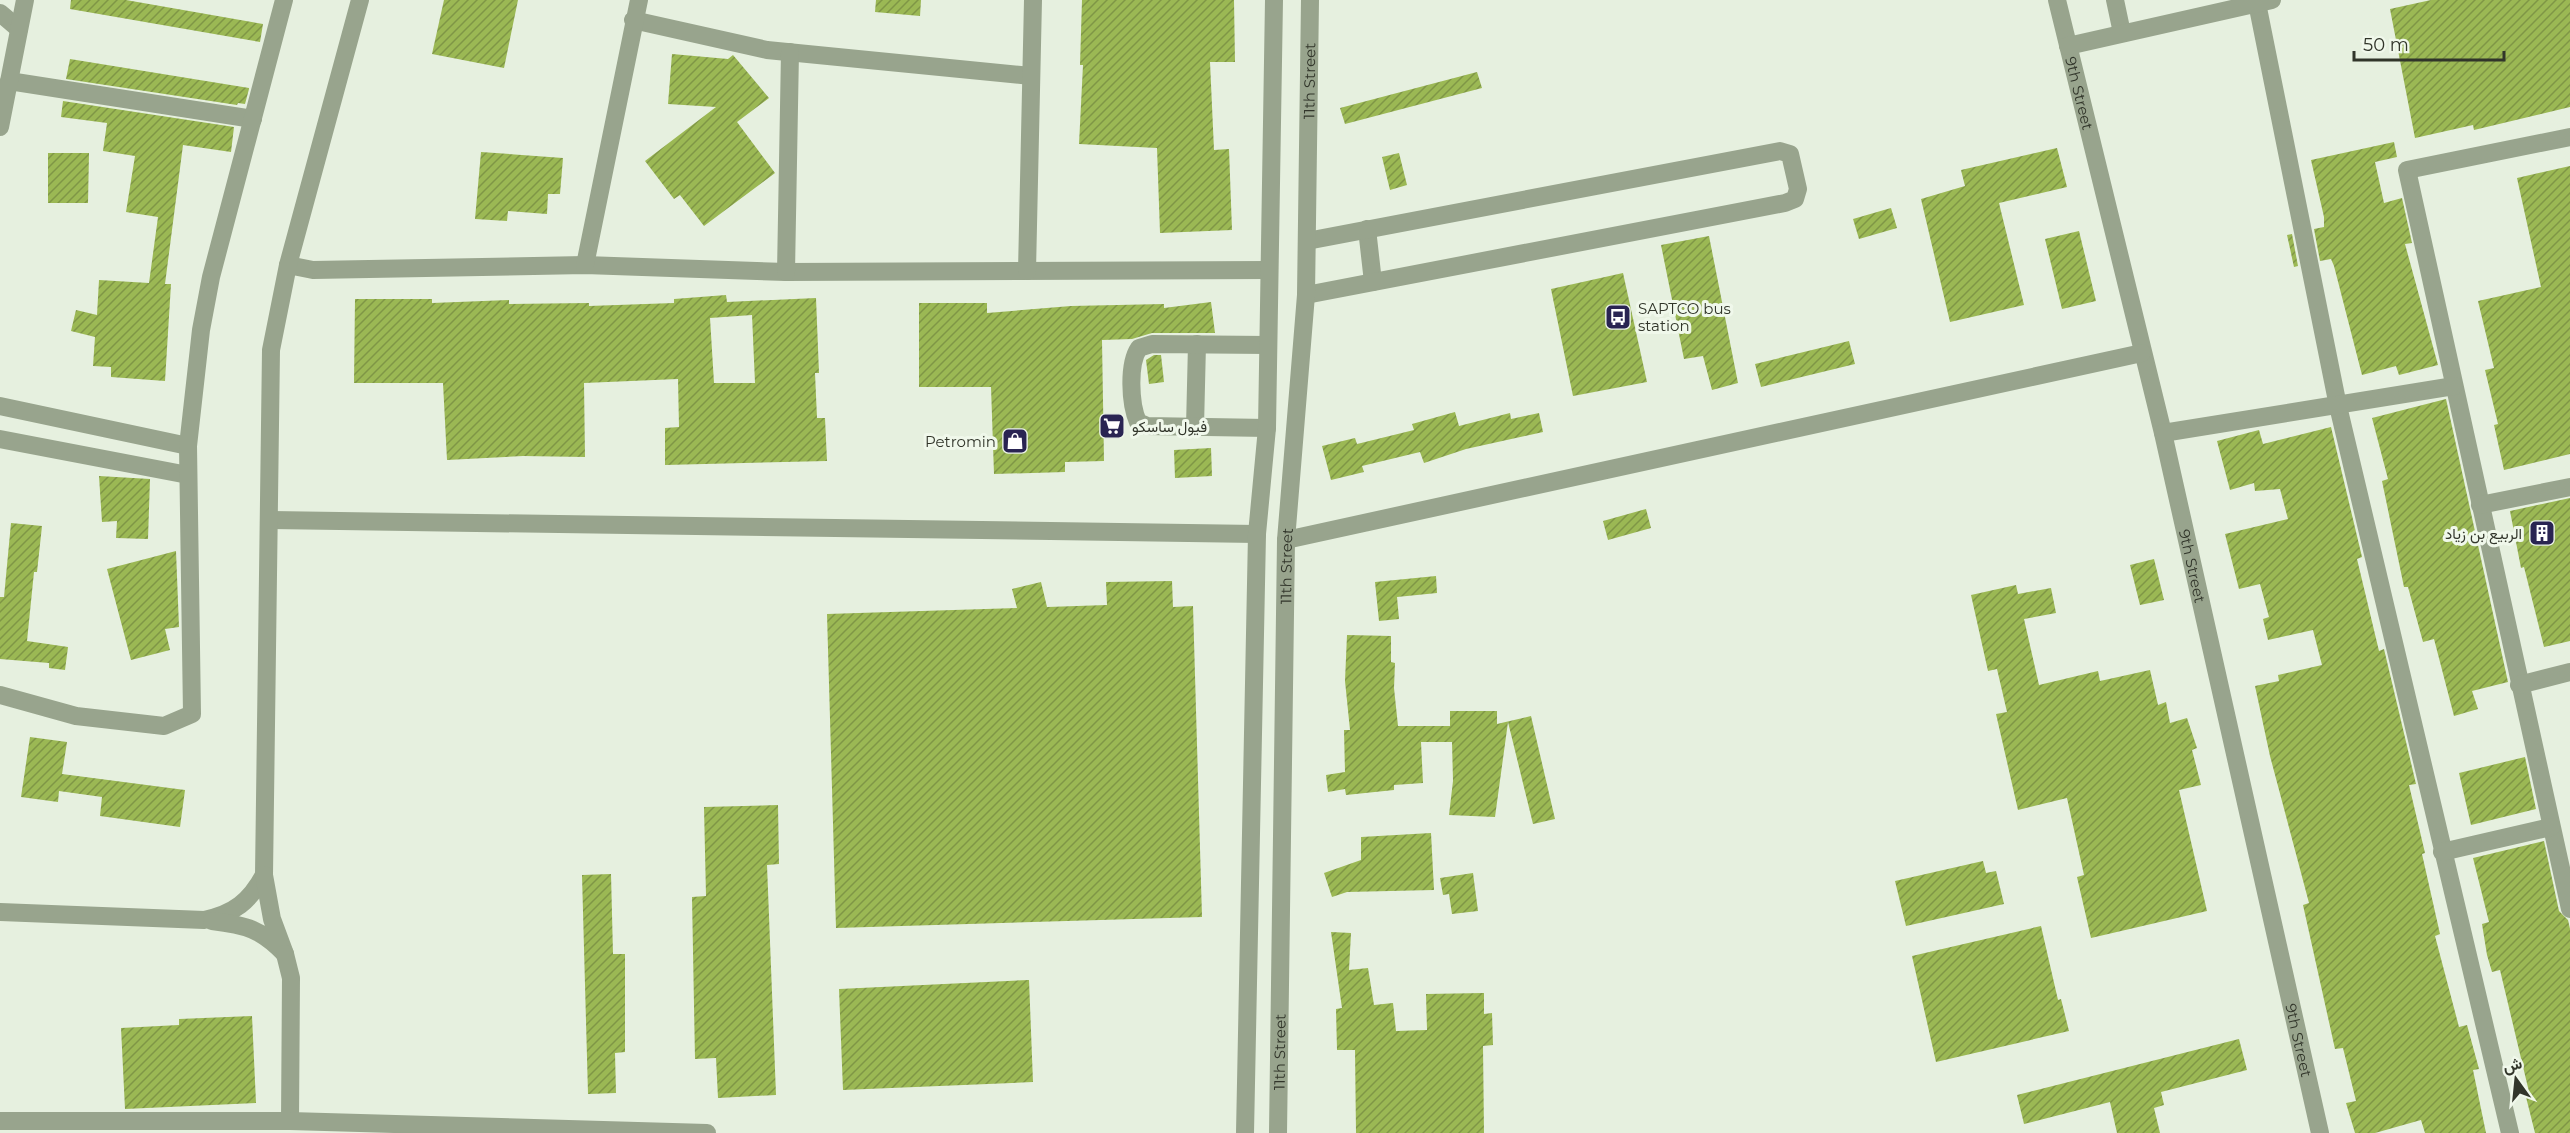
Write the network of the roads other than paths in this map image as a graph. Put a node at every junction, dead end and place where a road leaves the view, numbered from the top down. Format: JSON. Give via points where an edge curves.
{"nodes":[{"id":1,"x":25,"y":0,"type":"edge"},
{"id":2,"x":284,"y":0,"type":"edge"},
{"id":3,"x":360,"y":0,"type":"edge"},
{"id":4,"x":639,"y":0,"type":"edge"},
{"id":5,"x":1033,"y":0,"type":"edge"},
{"id":6,"x":1274,"y":0,"type":"edge"},
{"id":7,"x":1310,"y":0,"type":"edge"},
{"id":8,"x":2057,"y":0,"type":"edge"},
{"id":9,"x":2115,"y":0,"type":"edge"},
{"id":10,"x":2265,"y":2,"type":"edge"},
{"id":11,"x":0,"y":13,"type":"edge"},
{"id":12,"x":633,"y":20,"type":"junction"},
{"id":13,"x":19,"y":29,"type":"junction"},
{"id":14,"x":0,"y":33,"type":"edge"},
{"id":15,"x":2122,"y":33,"type":"junction"},
{"id":16,"x":2068,"y":45,"type":"junction"},
{"id":17,"x":790,"y":52,"type":"junction"},
{"id":18,"x":1031,"y":76,"type":"junction"},
{"id":19,"x":9,"y":81,"type":"junction"},
{"id":20,"x":254,"y":119,"type":"junction"},
{"id":21,"x":0,"y":128,"type":"edge"},
{"id":22,"x":2570,"y":137,"type":"edge"},
{"id":23,"x":1367,"y":229,"type":"junction"},
{"id":24,"x":1307,"y":241,"type":"junction"},
{"id":25,"x":288,"y":265,"type":"junction"},
{"id":26,"x":585,"y":266,"type":"junction"},
{"id":27,"x":1269,"y":270,"type":"junction"},
{"id":28,"x":1027,"y":271,"type":"junction"},
{"id":29,"x":786,"y":272,"type":"junction"},
{"id":30,"x":1373,"y":282,"type":"junction"},
{"id":31,"x":1306,"y":295,"type":"junction"},
{"id":32,"x":1197,"y":344,"type":"junction"},
{"id":33,"x":1268,"y":345,"type":"junction"},
{"id":34,"x":2142,"y":353,"type":"junction"},
{"id":35,"x":2454,"y":386,"type":"junction"},
{"id":36,"x":2338,"y":405,"type":"junction"},
{"id":37,"x":0,"y":406,"type":"edge"},
{"id":38,"x":1195,"y":427,"type":"junction"},
{"id":39,"x":1267,"y":428,"type":"junction"},
{"id":40,"x":2163,"y":432,"type":"junction"},
{"id":41,"x":0,"y":439,"type":"edge"},
{"id":42,"x":188,"y":446,"type":"junction"},
{"id":43,"x":188,"y":475,"type":"junction"},
{"id":44,"x":2570,"y":487,"type":"edge"},
{"id":45,"x":2480,"y":505,"type":"junction"},
{"id":46,"x":271,"y":520,"type":"junction"},
{"id":47,"x":1257,"y":534,"type":"junction"},
{"id":48,"x":1286,"y":540,"type":"junction"},
{"id":49,"x":2570,"y":672,"type":"edge"},
{"id":50,"x":2519,"y":685,"type":"junction"},
{"id":51,"x":0,"y":696,"type":"edge"},
{"id":52,"x":2551,"y":827,"type":"junction"},
{"id":53,"x":2442,"y":852,"type":"junction"},
{"id":54,"x":2564,"y":857,"type":"edge"},
{"id":55,"x":264,"y":875,"type":"junction"},
{"id":56,"x":2570,"y":909,"type":"edge"},
{"id":57,"x":0,"y":912,"type":"edge"},
{"id":58,"x":204,"y":920,"type":"junction"},
{"id":59,"x":285,"y":954,"type":"junction"},
{"id":60,"x":0,"y":1120,"type":"edge"},
{"id":61,"x":290,"y":1121,"type":"junction"},
{"id":62,"x":397,"y":1128,"type":"edge"},
{"id":63,"x":707,"y":1133,"type":"edge"},
{"id":64,"x":1245,"y":1133,"type":"edge"},
{"id":65,"x":1278,"y":1133,"type":"edge"},
{"id":66,"x":2320,"y":1133,"type":"edge"},
{"id":67,"x":2510,"y":1133,"type":"edge"}],
"edges":[{"from":1,"to":13,"type":"street"},
{"from":2,"to":20,"type":"street"},
{"from":3,"to":25,"type":"street"},
{"from":4,"to":12,"type":"street"},
{"from":5,"to":18,"type":"street"},
{"from":6,"to":27,"type":"street","name":"11th Street"},
{"from":7,"to":24,"type":"street","name":"11th Street"},
{"from":8,"to":16,"type":"street","name":"9th Street"},
{"from":9,"to":15,"type":"street"},
{"from":10,"to":15,"type":"street"},
{"from":10,"to":36,"type":"street"},
{"from":11,"to":13,"type":"street"},
{"from":12,"to":17,"type":"street"},
{"from":12,"to":26,"type":"street"},
{"from":13,"to":14,"type":"street"},
{"from":13,"to":19,"type":"street"},
{"from":15,"to":16,"type":"street"},
{"from":16,"to":34,"type":"street","name":"9th Street"},
{"from":17,"to":18,"type":"street"},
{"from":17,"to":29,"type":"street"},
{"from":18,"to":28,"type":"street"},
{"from":19,"to":20,"type":"street"},
{"from":19,"to":21,"type":"street"},
{"from":20,"to":42,"type":"street","via":[[209,288]]},
{"from":22,"to":35,"type":"street","via":[[2407,170]]},
{"from":23,"to":24,"type":"street"},
{"from":23,"to":30,"type":"street"},
{"from":23,"to":30,"type":"street","via":[[1780,151],[1790,154],[1798,189],[1795,199],[1785,203]]},
{"from":24,"to":31,"type":"street","name":"11th Street"},
{"from":25,"to":26,"type":"street","via":[[313,270]]},
{"from":25,"to":46,"type":"street","via":[[271,350]]},
{"from":26,"to":29,"type":"street"},
{"from":27,"to":28,"type":"street"},
{"from":27,"to":33,"type":"street","name":"11th Street"},
{"from":28,"to":29,"type":"street"},
{"from":30,"to":31,"type":"street"},
{"from":31,"to":48,"type":"street","name":"11th Street"},
{"from":32,"to":33,"type":"street"},
{"from":32,"to":38,"type":"street"},
{"from":32,"to":38,"type":"street","via":[[1152,344],[1138,348],[1133,356],[1134,411],[1138,422],[1147,426]]},
{"from":33,"to":39,"type":"street","name":"11th Street"},
{"from":34,"to":40,"type":"street","name":"9th Street"},
{"from":34,"to":48,"type":"street"},
{"from":35,"to":36,"type":"street"},
{"from":35,"to":45,"type":"street"},
{"from":36,"to":40,"type":"street"},
{"from":36,"to":53,"type":"street"},
{"from":37,"to":42,"type":"street"},
{"from":38,"to":39,"type":"street"},
{"from":39,"to":47,"type":"street","name":"11th Street"},
{"from":40,"to":66,"type":"street","name":"9th Street"},
{"from":41,"to":43,"type":"street"},
{"from":42,"to":43,"type":"street"},
{"from":43,"to":51,"type":"street","via":[[192,714],[164,726],[76,716]]},
{"from":44,"to":45,"type":"street"},
{"from":45,"to":50,"type":"street"},
{"from":46,"to":47,"type":"street"},
{"from":46,"to":55,"type":"street"},
{"from":47,"to":64,"type":"street","name":"11th Street"},
{"from":48,"to":65,"type":"street","name":"11th Street"},
{"from":49,"to":50,"type":"street"},
{"from":50,"to":52,"type":"street"},
{"from":52,"to":53,"type":"street"},
{"from":52,"to":54,"type":"street"},
{"from":53,"to":67,"type":"street"},
{"from":54,"to":56,"type":"street"},
{"from":55,"to":58,"type":"street","via":[[257,889],[237,910]]},
{"from":55,"to":59,"type":"street","via":[[272,919]]},
{"from":57,"to":58,"type":"street"},
{"from":58,"to":59,"type":"street","via":[[258,930]]},
{"from":59,"to":61,"type":"street","via":[[291,978]]},
{"from":60,"to":61,"type":"street"},
{"from":61,"to":62,"type":"street"},
{"from":62,"to":63,"type":"street"}]}
